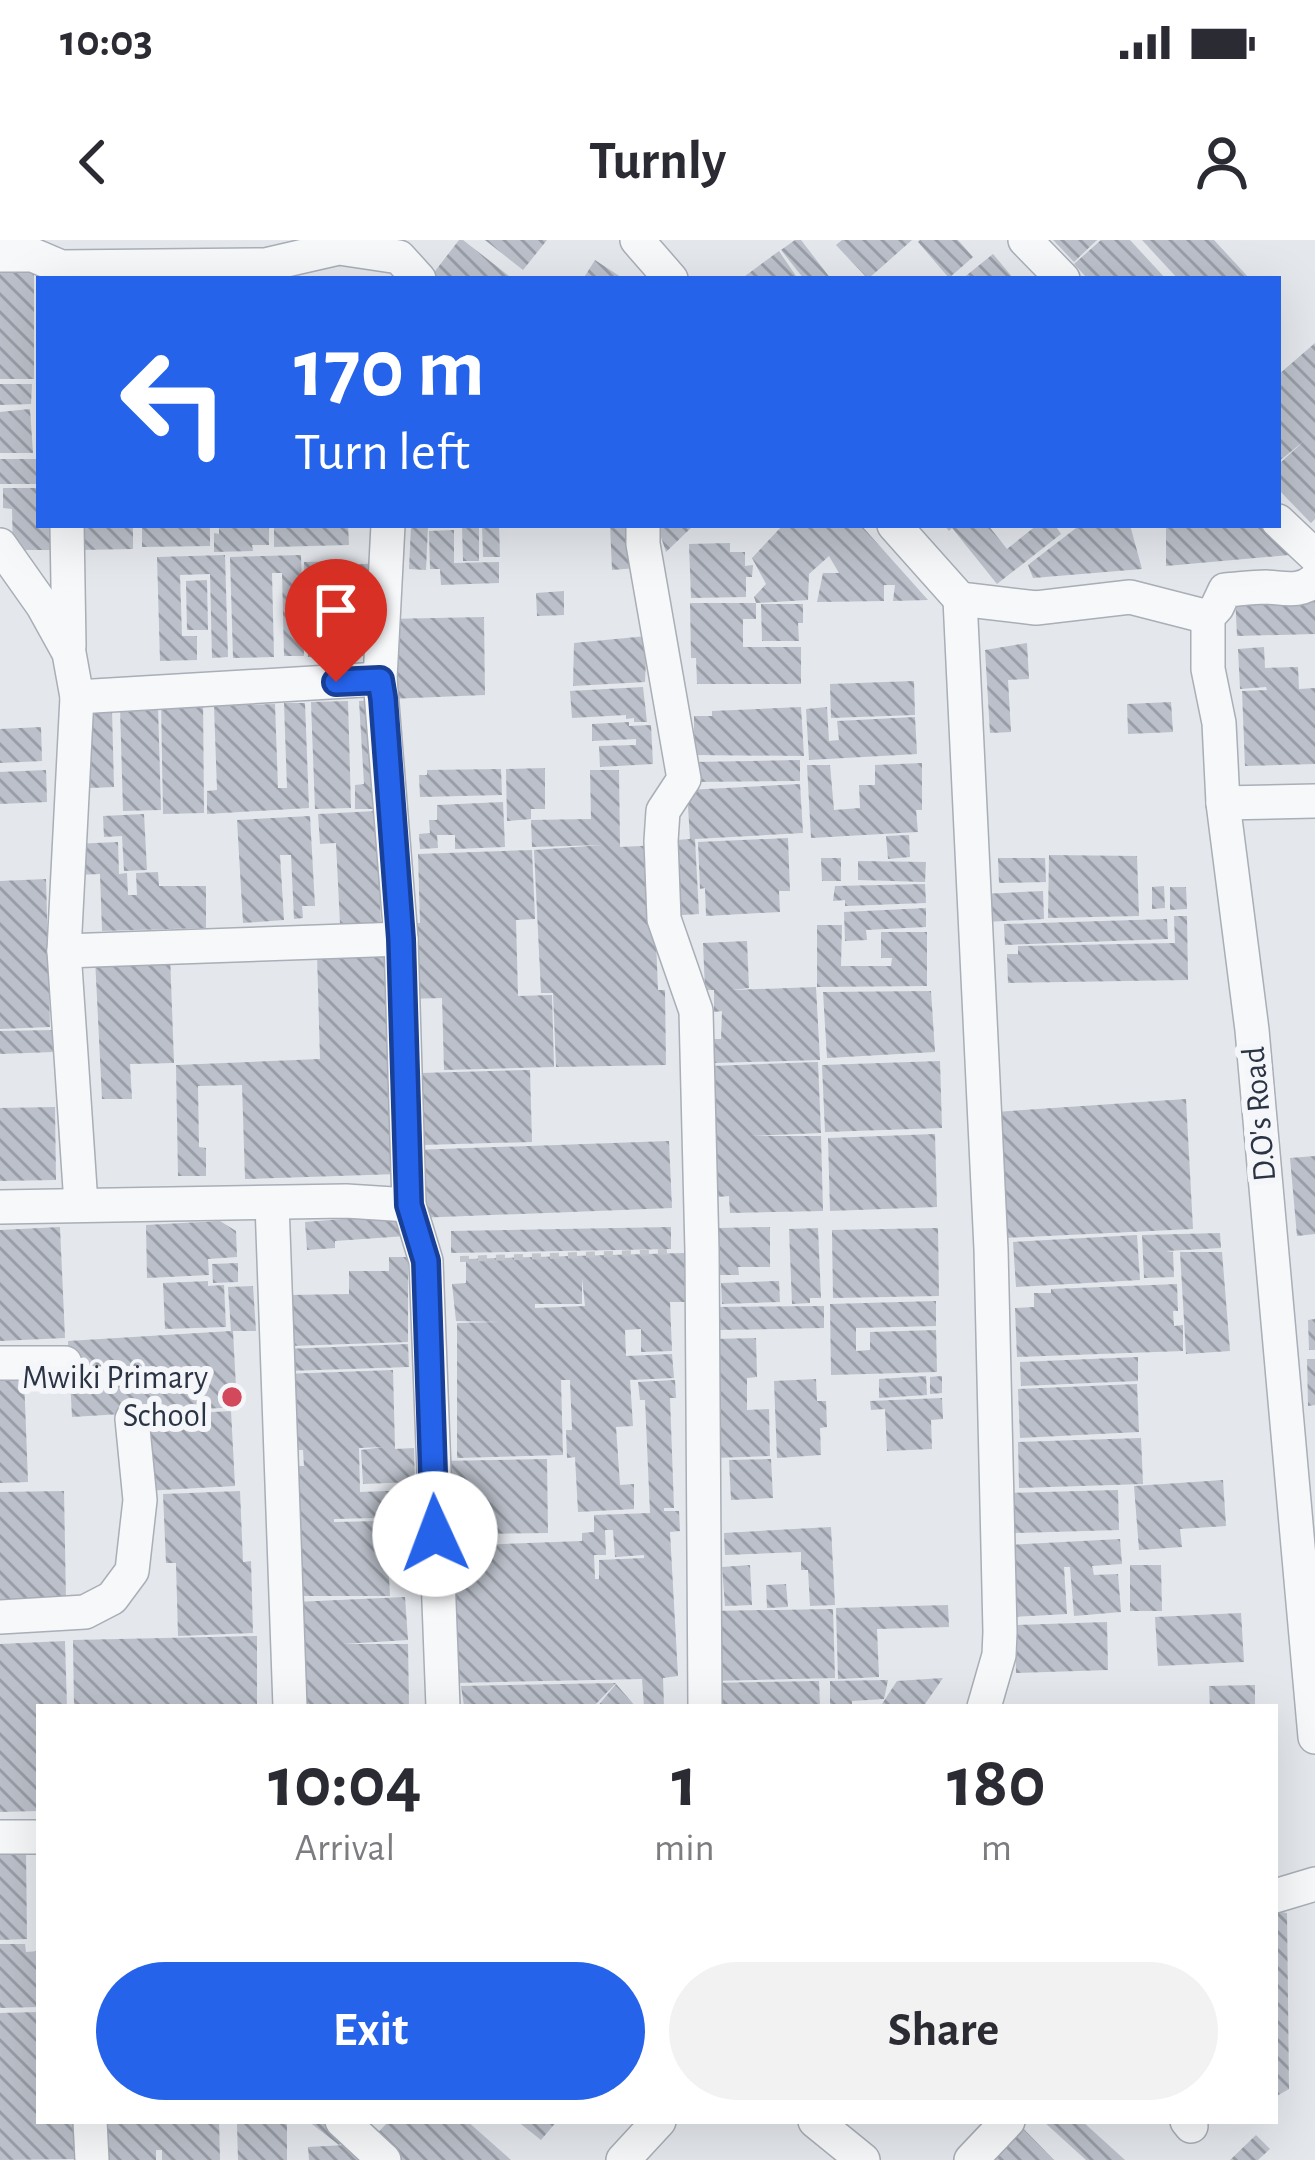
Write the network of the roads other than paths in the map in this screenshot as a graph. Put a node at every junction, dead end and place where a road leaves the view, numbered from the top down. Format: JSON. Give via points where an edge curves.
{"nodes":[{"id":1,"x":637,"y":240,"type":"edge"},
{"id":2,"x":1025,"y":240,"type":"edge"},
{"id":3,"x":0,"y":255,"type":"edge"},
{"id":4,"x":61,"y":273,"type":"edge"},
{"id":5,"x":416,"y":276,"type":"edge"},
{"id":6,"x":668,"y":276,"type":"edge"},
{"id":7,"x":1060,"y":276,"type":"edge"},
{"id":8,"x":1281,"y":524,"type":"edge"},
{"id":9,"x":68,"y":528,"type":"edge"},
{"id":10,"x":388,"y":528,"type":"edge"},
{"id":11,"x":643,"y":528,"type":"edge"},
{"id":12,"x":897,"y":528,"type":"edge"},
{"id":13,"x":0,"y":544,"type":"edge"},
{"id":14,"x":1315,"y":556,"type":"edge"},
{"id":15,"x":1315,"y":580,"type":"edge"},
{"id":16,"x":960,"y":599,"type":"junction"},
{"id":17,"x":1208,"y":617,"type":"junction"},
{"id":18,"x":69,"y":653,"type":"junction"},
{"id":19,"x":380,"y":680,"type":"junction"},
{"id":20,"x":77,"y":697,"type":"junction"},
{"id":21,"x":1315,"y":801,"type":"edge"},
{"id":22,"x":1223,"y":803,"type":"junction"},
{"id":23,"x":401,"y":939,"type":"junction"},
{"id":24,"x":64,"y":951,"type":"junction"},
{"id":25,"x":272,"y":1203,"type":"junction"},
{"id":26,"x":81,"y":1204,"type":"junction"},
{"id":27,"x":409,"y":1205,"type":"junction"},
{"id":28,"x":0,"y":1207,"type":"edge"},
{"id":29,"x":0,"y":1363,"type":"edge"},
{"id":30,"x":65,"y":1363,"type":"dead end"},
{"id":31,"x":132,"y":1419,"type":"dead end"},
{"id":32,"x":0,"y":1617,"type":"edge"},
{"id":33,"x":290,"y":1704,"type":"edge"},
{"id":34,"x":443,"y":1704,"type":"edge"},
{"id":35,"x":705,"y":1704,"type":"edge"},
{"id":36,"x":985,"y":1704,"type":"edge"},
{"id":37,"x":1315,"y":1737,"type":"edge"},
{"id":38,"x":0,"y":1837,"type":"edge"},
{"id":39,"x":36,"y":1837,"type":"edge"},
{"id":40,"x":1315,"y":1884,"type":"edge"},
{"id":41,"x":1278,"y":1895,"type":"edge"},
{"id":42,"x":90,"y":2124,"type":"edge"},
{"id":43,"x":656,"y":2124,"type":"edge"},
{"id":44,"x":819,"y":2124,"type":"edge"},
{"id":45,"x":1005,"y":2124,"type":"edge"},
{"id":46,"x":92,"y":2160,"type":"edge"},
{"id":47,"x":623,"y":2160,"type":"edge"},
{"id":48,"x":863,"y":2160,"type":"edge"},
{"id":49,"x":971,"y":2160,"type":"edge"}],
"edges":[{"from":1,"to":6,"type":"street"},
{"from":2,"to":7,"type":"street"},
{"from":3,"to":4,"type":"street","via":[[33,256]]},
{"from":4,"to":5,"type":"street","via":[[265,265],[339,248],[399,257]]},
{"from":8,"to":14,"type":"street"},
{"from":9,"to":18,"type":"street"},
{"from":10,"to":19,"type":"street"},
{"from":11,"to":35,"type":"street","via":[[684,779],[663,811],[662,861],[664,920],[696,1011]]},
{"from":12,"to":16,"type":"street"},
{"from":13,"to":18,"type":"street"},
{"from":15,"to":17,"type":"street","via":[[1293,590],[1225,590]]},
{"from":16,"to":17,"type":"street","via":[[1036,608],[1130,597]]},
{"from":16,"to":36,"type":"street","via":[[999,1584],[999,1655]]},
{"from":17,"to":22,"type":"street","name":"D.O's Road"},
{"from":18,"to":20,"type":"street"},
{"from":19,"to":20,"type":"street"},
{"from":19,"to":23,"type":"street"},
{"from":20,"to":24,"type":"street"},
{"from":21,"to":22,"type":"street"},
{"from":22,"to":37,"type":"street","name":"D.O's Road","via":[[1252,1030]]},
{"from":23,"to":24,"type":"street"},
{"from":23,"to":27,"type":"street"},
{"from":24,"to":26,"type":"street"},
{"from":25,"to":26,"type":"street"},
{"from":25,"to":27,"type":"street"},
{"from":25,"to":33,"type":"street"},
{"from":26,"to":28,"type":"street"},
{"from":27,"to":34,"type":"street","via":[[426,1261]]},
{"from":29,"to":30,"type":"street"},
{"from":31,"to":32,"type":"street","via":[[140,1501],[132,1571],[112,1598],[85,1612]]},
{"from":38,"to":39,"type":"street"},
{"from":40,"to":41,"type":"street"},
{"from":42,"to":46,"type":"street"},
{"from":43,"to":47,"type":"street"},
{"from":44,"to":48,"type":"street"},
{"from":45,"to":49,"type":"street"}]}
